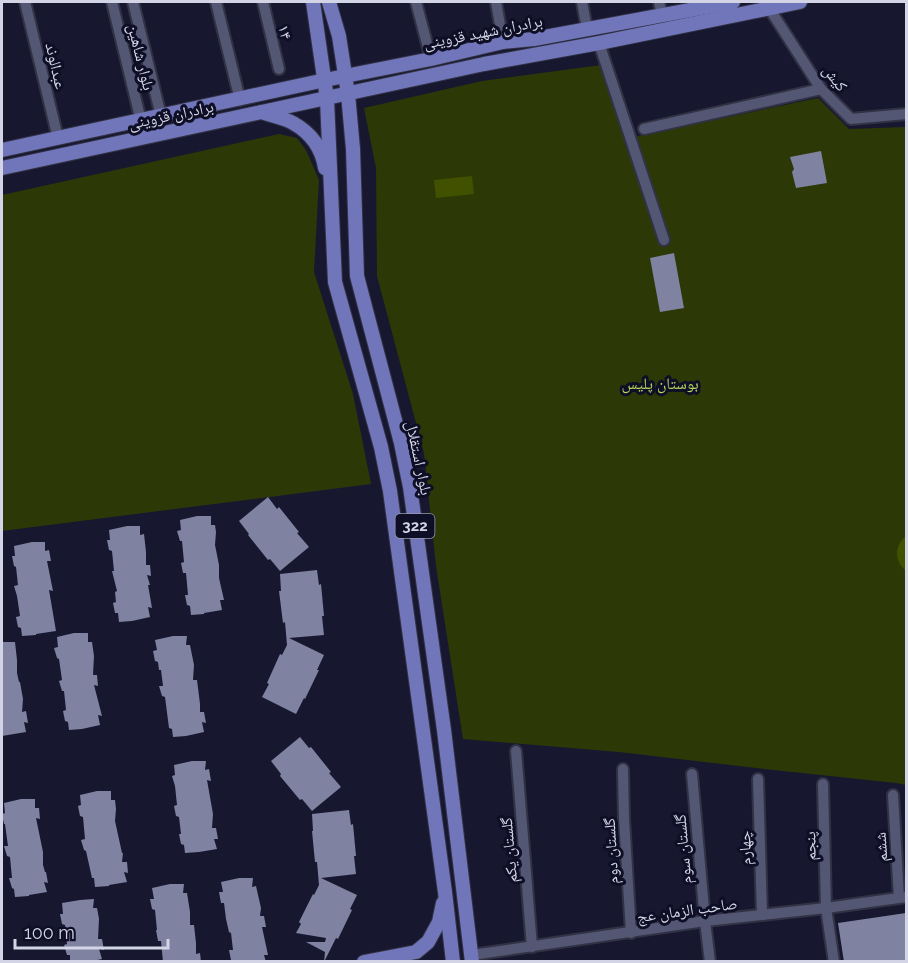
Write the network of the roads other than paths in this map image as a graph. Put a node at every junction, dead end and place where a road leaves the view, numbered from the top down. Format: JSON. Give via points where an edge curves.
{"nodes":[{"id":1,"x":25,"y":2,"type":"edge"},
{"id":2,"x":112,"y":2,"type":"edge"},
{"id":3,"x":133,"y":2,"type":"edge"},
{"id":4,"x":216,"y":2,"type":"edge"},
{"id":5,"x":263,"y":2,"type":"edge"},
{"id":6,"x":313,"y":2,"type":"edge"},
{"id":7,"x":329,"y":2,"type":"edge"},
{"id":8,"x":335,"y":2,"type":"edge"},
{"id":9,"x":416,"y":2,"type":"edge"},
{"id":10,"x":496,"y":2,"type":"edge"},
{"id":11,"x":582,"y":2,"type":"edge"},
{"id":12,"x":733,"y":2,"type":"edge"},
{"id":13,"x":800,"y":2,"type":"edge"},
{"id":14,"x":767,"y":4,"type":"edge"},
{"id":15,"x":746,"y":7,"type":"edge"},
{"id":16,"x":660,"y":8,"type":"edge"},
{"id":17,"x":587,"y":29,"type":"junction"},
{"id":18,"x":339,"y":36,"type":"junction"},
{"id":19,"x":503,"y":42,"type":"junction"},
{"id":20,"x":599,"y":43,"type":"junction"},
{"id":21,"x":431,"y":59,"type":"junction"},
{"id":22,"x":279,"y":69,"type":"dead end"},
{"id":23,"x":346,"y":77,"type":"junction"},
{"id":24,"x":325,"y":80,"type":"junction"},
{"id":25,"x":820,"y":89,"type":"junction"},
{"id":26,"x":348,"y":94,"type":"junction"},
{"id":27,"x":327,"y":99,"type":"junction"},
{"id":28,"x":240,"y":100,"type":"junction"},
{"id":29,"x":262,"y":112,"type":"junction"},
{"id":30,"x":906,"y":114,"type":"edge"},
{"id":31,"x":161,"y":116,"type":"junction"},
{"id":32,"x":141,"y":121,"type":"junction"},
{"id":33,"x":644,"y":129,"type":"dead end"},
{"id":34,"x":58,"y":138,"type":"junction"},
{"id":35,"x":2,"y":146,"type":"edge"},
{"id":36,"x":2,"y":168,"type":"edge"},
{"id":37,"x":331,"y":206,"type":"junction"},
{"id":38,"x":664,"y":240,"type":"dead end"},
{"id":39,"x":516,"y":751,"type":"dead end"},
{"id":40,"x":623,"y":768,"type":"dead end"},
{"id":41,"x":692,"y":774,"type":"dead end"},
{"id":42,"x":758,"y":779,"type":"dead end"},
{"id":43,"x":823,"y":784,"type":"dead end"},
{"id":44,"x":893,"y":795,"type":"dead end"},
{"id":45,"x":445,"y":892,"type":"junction"},
{"id":46,"x":903,"y":897,"type":"edge"},
{"id":47,"x":826,"y":908,"type":"junction"},
{"id":48,"x":762,"y":915,"type":"junction"},
{"id":49,"x":705,"y":921,"type":"junction"},
{"id":50,"x":631,"y":933,"type":"junction"},
{"id":51,"x":532,"y":947,"type":"junction"},
{"id":52,"x":421,"y":957,"type":"edge"},
{"id":53,"x":472,"y":958,"type":"edge"},
{"id":54,"x":364,"y":962,"type":"edge"},
{"id":55,"x":453,"y":962,"type":"edge"},
{"id":56,"x":710,"y":962,"type":"edge"},
{"id":57,"x":834,"y":962,"type":"edge"}],
"edges":[{"from":1,"to":34,"type":"street","name":"عبدالوند"},
{"from":2,"to":32,"type":"street","name":"بلوار شاهین"},
{"from":3,"to":31,"type":"street","name":"بلوار شاهین"},
{"from":4,"to":28,"type":"street"},
{"from":5,"to":22,"type":"street","name":"۱۴"},
{"from":6,"to":24,"type":"main road","number":"322"},
{"from":7,"to":18,"type":"main road","name":"بلوار استقلال","number":"322"},
{"from":8,"to":18,"type":"main road"},
{"from":9,"to":21,"type":"street"},
{"from":10,"to":19,"type":"street"},
{"from":11,"to":17,"type":"street"},
{"from":12,"to":16,"type":"main road","name":"برادران شهید قزوینی"},
{"from":13,"to":14,"type":"main road"},
{"from":14,"to":15,"type":"main road"},
{"from":14,"to":25,"type":"street","name":"کیش"},
{"from":15,"to":20,"type":"main road"},
{"from":16,"to":17,"type":"main road","name":"برادران شهید قزوینی"},
{"from":17,"to":19,"type":"main road","name":"برادران شهید قزوینی"},
{"from":18,"to":23,"type":"main road","name":"بلوار استقلال","number":"322"},
{"from":19,"to":21,"type":"main road","name":"برادران شهید قزوینی"},
{"from":20,"to":26,"type":"main road","name":"برادران شهید قزوینی"},
{"from":20,"to":38,"type":"street"},
{"from":21,"to":23,"type":"main road","name":"برادران شهید قزوینی"},
{"from":23,"to":24,"type":"main road","name":"برادران شهید قزوینی"},
{"from":23,"to":26,"type":"main road","name":"بلوار استقلال","number":"322"},
{"from":24,"to":27,"type":"main road","number":"322"},
{"from":24,"to":28,"type":"main road","name":"برادران شهید قزوینی"},
{"from":25,"to":30,"type":"street","name":"کیش","via":[[851,118]]},
{"from":25,"to":33,"type":"street"},
{"from":26,"to":27,"type":"main road","name":"برادران قزوینی"},
{"from":26,"to":53,"type":"main road","name":"بلوار استقلال","number":"322","via":[[357,276],[410,487]]},
{"from":27,"to":29,"type":"main road","name":"برادران قزوینی"},
{"from":27,"to":37,"type":"main road","number":"322"},
{"from":28,"to":31,"type":"main road","name":"برادران شهید قزوینی"},
{"from":29,"to":36,"type":"main road","name":"برادران قزوینی"},
{"from":29,"to":37,"type":"main road","via":[[291,122],[315,142],[324,159]]},
{"from":31,"to":32,"type":"main road","name":"برادران شهید قزوینی"},
{"from":32,"to":34,"type":"main road","name":"برادران شهید قزوینی"},
{"from":34,"to":35,"type":"main road","name":"برادران شهید قزوینی"},
{"from":37,"to":45,"type":"main road","number":"322","via":[[335,282],[390,491]]},
{"from":39,"to":51,"type":"street","name":"گلستان یکم"},
{"from":40,"to":50,"type":"street","name":"گلستان دوم"},
{"from":41,"to":49,"type":"street","name":"گلستان سوم"},
{"from":42,"to":48,"type":"street","name":"چهارم"},
{"from":43,"to":47,"type":"street","name":"پنجم"},
{"from":44,"to":46,"type":"street","name":"ششم"},
{"from":45,"to":52,"type":"main road","via":[[439,922]]},
{"from":45,"to":55,"type":"main road","number":"322"},
{"from":46,"to":47,"type":"street","name":"صاحب الزمان عج"},
{"from":47,"to":48,"type":"street","name":"صاحب الزمان عج"},
{"from":47,"to":57,"type":"street","name":"پنجم"},
{"from":48,"to":49,"type":"street","name":"صاحب الزمان عج"},
{"from":49,"to":50,"type":"street","name":"صاحب الزمان عج"},
{"from":49,"to":56,"type":"street","name":"گلستان سوم"},
{"from":50,"to":51,"type":"street","name":"صاحب الزمان عج"},
{"from":51,"to":53,"type":"street","name":"صاحب الزمان عج"},
{"from":52,"to":54,"type":"main road"}]}
